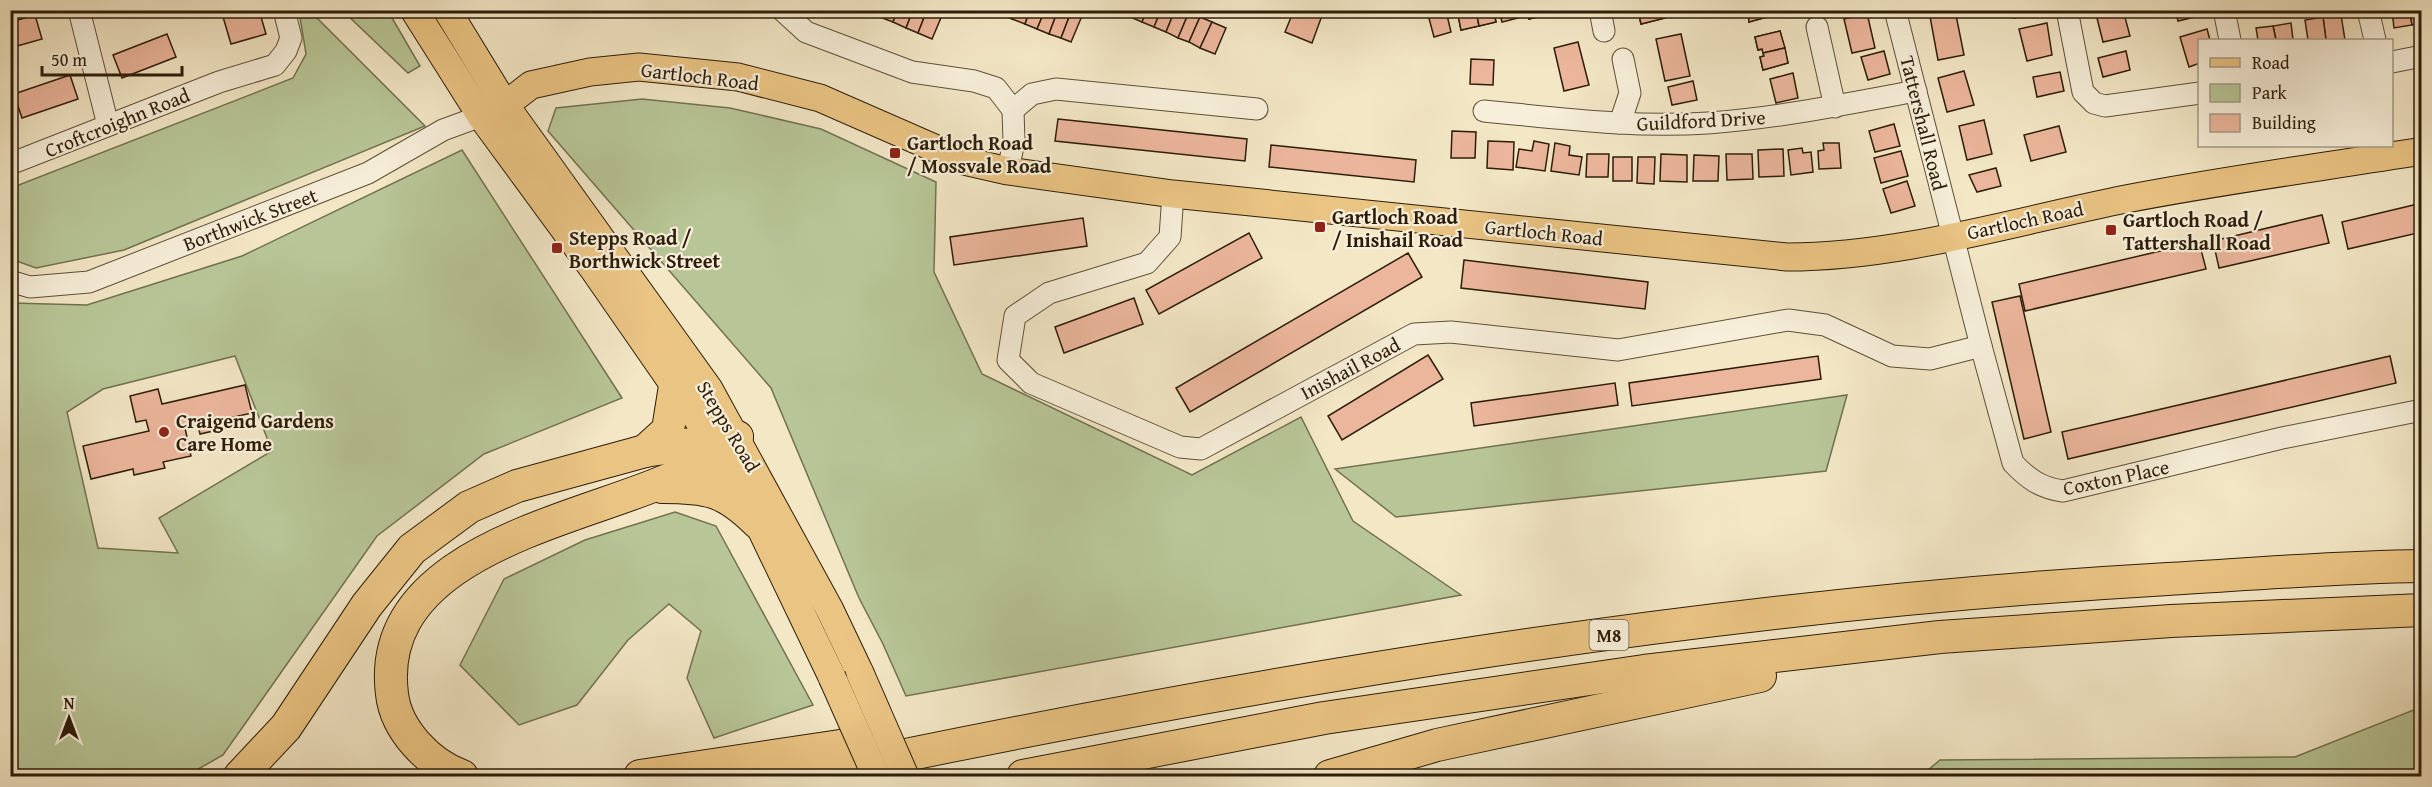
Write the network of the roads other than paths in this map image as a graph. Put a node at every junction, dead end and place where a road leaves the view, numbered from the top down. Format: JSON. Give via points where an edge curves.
{"nodes":[{"id":1,"x":79,"y":10,"type":"edge"},
{"id":2,"x":284,"y":10,"type":"edge"},
{"id":3,"x":414,"y":10,"type":"edge"},
{"id":4,"x":447,"y":10,"type":"edge"},
{"id":5,"x":782,"y":10,"type":"edge"},
{"id":6,"x":1600,"y":10,"type":"edge"},
{"id":7,"x":1895,"y":10,"type":"edge"},
{"id":8,"x":2067,"y":10,"type":"edge"},
{"id":9,"x":2224,"y":10,"type":"edge"},
{"id":10,"x":2368,"y":10,"type":"edge"},
{"id":11,"x":1817,"y":27,"type":"dead end"},
{"id":12,"x":1604,"y":31,"type":"dead end"},
{"id":13,"x":2230,"y":39,"type":"edge"},
{"id":14,"x":2375,"y":39,"type":"edge"},
{"id":15,"x":2421,"y":56,"type":"edge"},
{"id":16,"x":1623,"y":59,"type":"dead end"},
{"id":17,"x":2393,"y":62,"type":"edge"},
{"id":18,"x":1916,"y":91,"type":"junction"},
{"id":19,"x":2198,"y":93,"type":"edge"},
{"id":20,"x":1835,"y":107,"type":"junction"},
{"id":21,"x":1257,"y":109,"type":"dead end"},
{"id":22,"x":493,"y":110,"type":"junction"},
{"id":23,"x":1013,"y":110,"type":"junction"},
{"id":24,"x":1484,"y":111,"type":"dead end"},
{"id":25,"x":1620,"y":123,"type":"junction"},
{"id":26,"x":108,"y":125,"type":"junction"},
{"id":27,"x":2421,"y":151,"type":"edge"},
{"id":28,"x":10,"y":164,"type":"edge"},
{"id":29,"x":1008,"y":171,"type":"junction"},
{"id":30,"x":1173,"y":194,"type":"junction"},
{"id":31,"x":1953,"y":236,"type":"junction"},
{"id":32,"x":10,"y":281,"type":"edge"},
{"id":33,"x":1981,"y":346,"type":"junction"},
{"id":34,"x":675,"y":386,"type":"junction"},
{"id":35,"x":2421,"y":410,"type":"edge"},
{"id":36,"x":724,"y":444,"type":"junction"},
{"id":37,"x":645,"y":451,"type":"junction"},
{"id":38,"x":652,"y":487,"type":"junction"},
{"id":39,"x":758,"y":523,"type":"junction"},
{"id":40,"x":2421,"y":566,"type":"edge"},
{"id":41,"x":2421,"y":610,"type":"edge"},
{"id":42,"x":1940,"y":637,"type":"junction"},
{"id":43,"x":1030,"y":729,"type":"junction"},
{"id":44,"x":240,"y":777,"type":"edge"},
{"id":45,"x":462,"y":777,"type":"edge"},
{"id":46,"x":640,"y":777,"type":"edge"},
{"id":47,"x":805,"y":777,"type":"edge"},
{"id":48,"x":876,"y":777,"type":"edge"},
{"id":49,"x":904,"y":777,"type":"edge"},
{"id":50,"x":1023,"y":777,"type":"edge"},
{"id":51,"x":1329,"y":777,"type":"edge"}],
"edges":[{"from":1,"to":26,"type":"street"},
{"from":2,"to":26,"type":"street","name":"Croftcroighn Road","via":[[291,38],[275,65]]},
{"from":3,"to":22,"type":"main road"},
{"from":4,"to":22,"type":"main road"},
{"from":5,"to":23,"type":"street","via":[[806,32],[912,72],[996,88]]},
{"from":6,"to":12,"type":"street"},
{"from":7,"to":18,"type":"street","name":"Tattershall Road"},
{"from":8,"to":19,"type":"street","via":[[2083,92],[2094,103],[2105,106]]},
{"from":9,"to":13,"type":"street"},
{"from":10,"to":14,"type":"street"},
{"from":11,"to":20,"type":"street"},
{"from":15,"to":17,"type":"street"},
{"from":16,"to":25,"type":"street","via":[[1630,93]]},
{"from":18,"to":20,"type":"street","name":"Guildford Drive"},
{"from":18,"to":31,"type":"street","name":"Tattershall Road"},
{"from":20,"to":25,"type":"street","name":"Guildford Drive","via":[[1706,123]]},
{"from":21,"to":23,"type":"street","via":[[1056,89],[1032,94]]},
{"from":22,"to":29,"type":"main road","name":"Gartloch Road","via":[[531,85],[590,72],[639,67],[738,76],[820,98],[964,161]]},
{"from":22,"to":32,"type":"street","name":"Borthwick Street","via":[[443,130],[368,173],[89,282],[30,287]]},
{"from":22,"to":34,"type":"main road","name":"Stepps Road"},
{"from":22,"to":36,"type":"main road","name":"Stepps Road","via":[[709,389]]},
{"from":23,"to":29,"type":"street","via":[[1014,141]]},
{"from":24,"to":25,"type":"street","name":"Guildford Drive"},
{"from":26,"to":28,"type":"street","name":"Croftcroighn Road"},
{"from":27,"to":31,"type":"main road","name":"Gartloch Road","via":[[2128,199]]},
{"from":29,"to":30,"type":"main road","name":"Gartloch Road"},
{"from":30,"to":31,"type":"main road","name":"Gartloch Road","via":[[1787,257],[1831,257]]},
{"from":30,"to":33,"type":"street","name":"Inishail Road","via":[[1170,237],[1147,263],[1049,293],[1016,316],[1008,360],[1030,383],[1180,447],[1201,449],[1414,334],[1451,332],[1618,350],[1788,320],[1826,325],[1893,356],[1930,359]]},
{"from":31,"to":33,"type":"street","name":"Coxton Place"},
{"from":33,"to":35,"type":"street","name":"Coxton Place","via":[[2013,463],[2046,489],[2063,491],[2282,438]]},
{"from":34,"to":36,"type":"main road","name":"Stepps Road"},
{"from":34,"to":37,"type":"highway","via":[[669,430]]},
{"from":36,"to":37,"type":"highway"},
{"from":36,"to":38,"type":"highway"},
{"from":36,"to":39,"type":"main road","name":"Stepps Road"},
{"from":36,"to":49,"type":"main road","name":"Stepps Road","bridge":true,"via":[[830,610]]},
{"from":37,"to":44,"type":"highway","via":[[517,486],[469,507],[412,549],[367,605],[286,727]]},
{"from":38,"to":39,"type":"highway","via":[[704,489],[736,501]]},
{"from":38,"to":45,"type":"highway","via":[[508,539],[459,564],[426,592],[404,623],[390,678],[393,708],[429,757]]},
{"from":39,"to":48,"type":"main road","name":"Stepps Road","bridge":true},
{"from":40,"to":43,"type":"highway","number":"M8","via":[[2015,588],[1692,622],[1317,679]]},
{"from":41,"to":42,"type":"highway","number":"M8","via":[[2171,621]]},
{"from":42,"to":50,"type":"highway","number":"M8","via":[[1644,671],[1348,714]]},
{"from":42,"to":51,"type":"highway","via":[[1437,745]]},
{"from":43,"to":46,"type":"highway","via":[[840,746]]},
{"from":43,"to":47,"type":"highway","number":"M8"}]}
